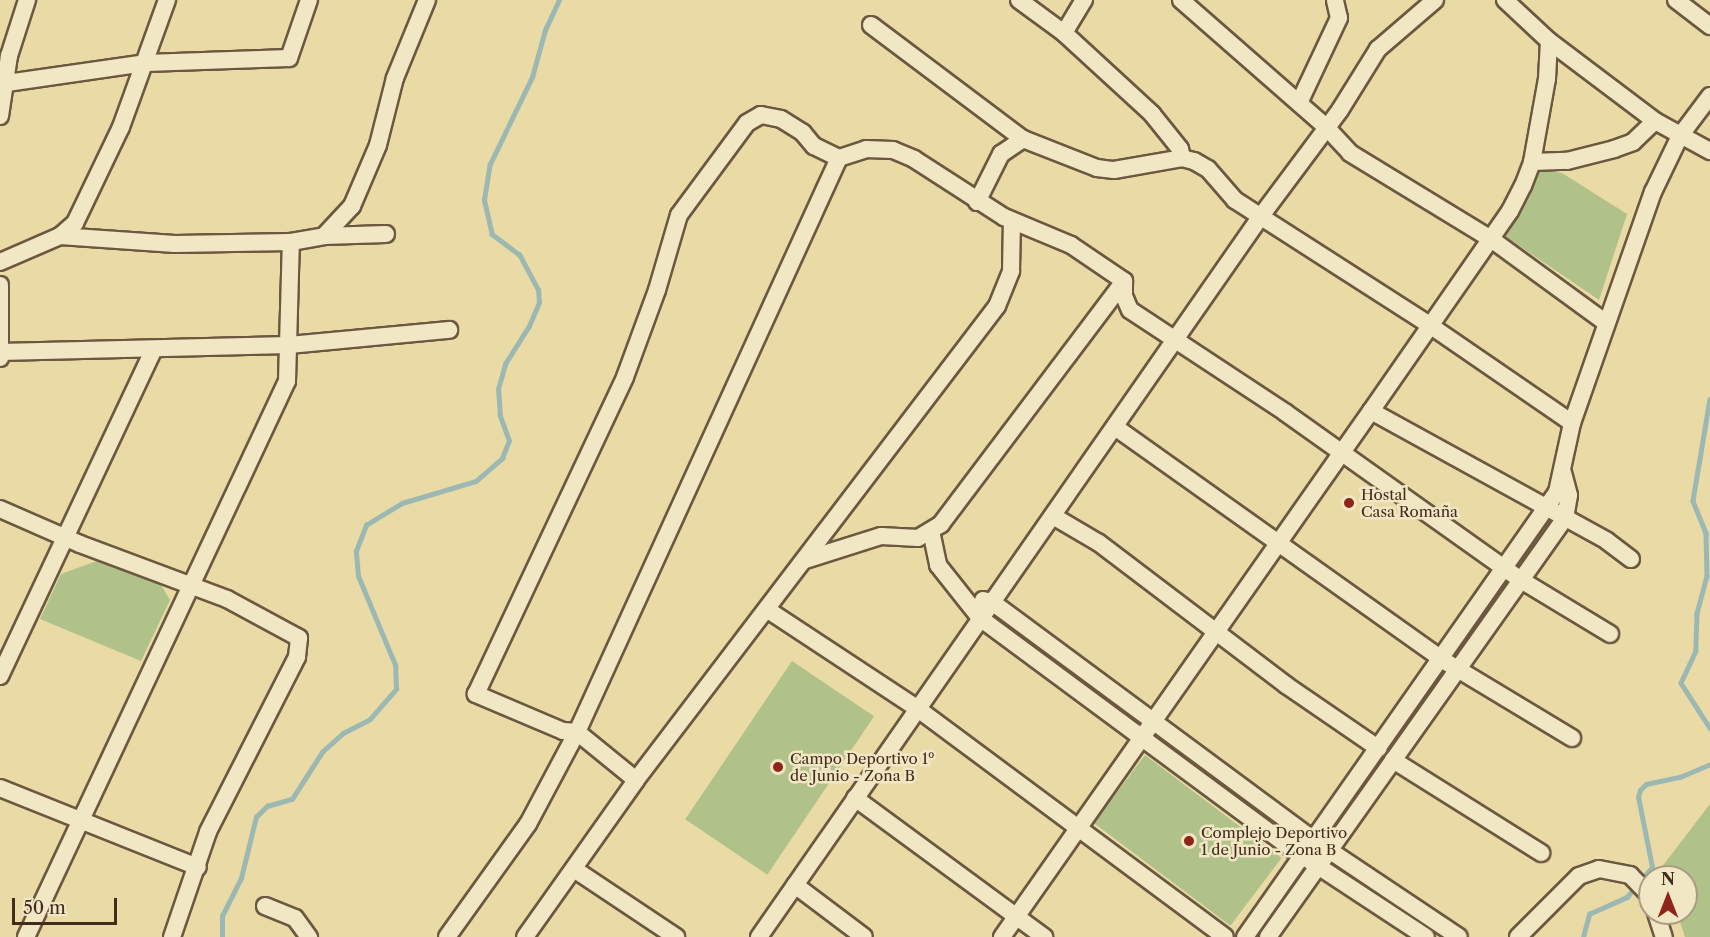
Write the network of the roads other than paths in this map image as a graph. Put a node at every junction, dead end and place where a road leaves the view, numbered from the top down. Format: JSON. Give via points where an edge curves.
{"nodes":[{"id":1,"x":27,"y":0,"type":"edge"},
{"id":2,"x":167,"y":0,"type":"edge"},
{"id":3,"x":309,"y":0,"type":"edge"},
{"id":4,"x":427,"y":0,"type":"edge"},
{"id":5,"x":1019,"y":0,"type":"edge"},
{"id":6,"x":1084,"y":0,"type":"edge"},
{"id":7,"x":1181,"y":0,"type":"edge"},
{"id":8,"x":1335,"y":0,"type":"edge"},
{"id":9,"x":1435,"y":0,"type":"edge"},
{"id":10,"x":1505,"y":0,"type":"edge"},
{"id":11,"x":1676,"y":0,"type":"edge"},
{"id":12,"x":871,"y":25,"type":"dead end"},
{"id":13,"x":1710,"y":26,"type":"edge"},
{"id":14,"x":1064,"y":33,"type":"junction"},
{"id":15,"x":1549,"y":41,"type":"junction"},
{"id":16,"x":146,"y":63,"type":"junction"},
{"id":17,"x":1,"y":85,"type":"edge"},
{"id":18,"x":1710,"y":96,"type":"edge"},
{"id":19,"x":1299,"y":104,"type":"junction"},
{"id":20,"x":0,"y":116,"type":"edge"},
{"id":21,"x":1655,"y":121,"type":"junction"},
{"id":22,"x":1327,"y":128,"type":"junction"},
{"id":23,"x":1680,"y":136,"type":"junction"},
{"id":24,"x":1023,"y":139,"type":"junction"},
{"id":25,"x":1710,"y":151,"type":"edge"},
{"id":26,"x":839,"y":158,"type":"junction"},
{"id":27,"x":1182,"y":158,"type":"junction"},
{"id":28,"x":1532,"y":162,"type":"junction"},
{"id":29,"x":977,"y":202,"type":"junction"},
{"id":30,"x":1261,"y":216,"type":"junction"},
{"id":31,"x":1012,"y":220,"type":"junction"},
{"id":32,"x":386,"y":234,"type":"dead end"},
{"id":33,"x":60,"y":236,"type":"junction"},
{"id":34,"x":324,"y":236,"type":"junction"},
{"id":35,"x":1491,"y":239,"type":"junction"},
{"id":36,"x":291,"y":242,"type":"junction"},
{"id":37,"x":0,"y":262,"type":"edge"},
{"id":38,"x":1124,"y":281,"type":"junction"},
{"id":39,"x":0,"y":285,"type":"edge"},
{"id":40,"x":1605,"y":322,"type":"junction"},
{"id":41,"x":1431,"y":326,"type":"junction"},
{"id":42,"x":449,"y":330,"type":"dead end"},
{"id":43,"x":1174,"y":340,"type":"junction"},
{"id":44,"x":289,"y":345,"type":"junction"},
{"id":45,"x":154,"y":349,"type":"junction"},
{"id":46,"x":1,"y":354,"type":"edge"},
{"id":47,"x":1371,"y":411,"type":"junction"},
{"id":48,"x":1572,"y":423,"type":"junction"},
{"id":49,"x":1115,"y":427,"type":"junction"},
{"id":50,"x":1340,"y":454,"type":"junction"},
{"id":51,"x":1563,"y":473,"type":"junction"},
{"id":52,"x":0,"y":509,"type":"edge"},
{"id":53,"x":1547,"y":509,"type":"junction"},
{"id":54,"x":1053,"y":516,"type":"junction"},
{"id":55,"x":1565,"y":518,"type":"junction"},
{"id":56,"x":931,"y":531,"type":"junction"},
{"id":57,"x":65,"y":538,"type":"junction"},
{"id":58,"x":1277,"y":543,"type":"junction"},
{"id":59,"x":1631,"y":559,"type":"dead end"},
{"id":60,"x":805,"y":560,"type":"junction"},
{"id":61,"x":1506,"y":568,"type":"junction"},
{"id":62,"x":1521,"y":580,"type":"junction"},
{"id":63,"x":190,"y":587,"type":"junction"},
{"id":64,"x":964,"y":595,"type":"junction"},
{"id":65,"x":992,"y":602,"type":"junction"},
{"id":66,"x":768,"y":610,"type":"junction"},
{"id":67,"x":980,"y":618,"type":"junction"},
{"id":68,"x":1216,"y":629,"type":"junction"},
{"id":69,"x":1610,"y":634,"type":"dead end"},
{"id":70,"x":1441,"y":659,"type":"junction"},
{"id":71,"x":1459,"y":670,"type":"junction"},
{"id":72,"x":0,"y":676,"type":"edge"},
{"id":73,"x":918,"y":709,"type":"junction"},
{"id":74,"x":1153,"y":721,"type":"junction"},
{"id":75,"x":577,"y":732,"type":"junction"},
{"id":76,"x":1142,"y":737,"type":"junction"},
{"id":77,"x":1572,"y":738,"type":"dead end"},
{"id":78,"x":1378,"y":748,"type":"junction"},
{"id":79,"x":1394,"y":760,"type":"junction"},
{"id":80,"x":636,"y":780,"type":"junction"},
{"id":81,"x":0,"y":788,"type":"edge"},
{"id":82,"x":855,"y":798,"type":"junction"},
{"id":83,"x":80,"y":820,"type":"junction"},
{"id":84,"x":1077,"y":829,"type":"junction"},
{"id":85,"x":1314,"y":840,"type":"junction"},
{"id":86,"x":1329,"y":850,"type":"junction"},
{"id":87,"x":1541,"y":853,"type":"dead end"},
{"id":88,"x":1303,"y":856,"type":"junction"},
{"id":89,"x":198,"y":867,"type":"junction"},
{"id":90,"x":1319,"y":867,"type":"junction"},
{"id":91,"x":574,"y":869,"type":"junction"},
{"id":92,"x":1638,"y":883,"type":"edge"},
{"id":93,"x":795,"y":885,"type":"junction"},
{"id":94,"x":265,"y":906,"type":"dead end"},
{"id":95,"x":1016,"y":916,"type":"junction"},
{"id":96,"x":26,"y":937,"type":"edge"},
{"id":97,"x":172,"y":937,"type":"edge"},
{"id":98,"x":309,"y":937,"type":"edge"},
{"id":99,"x":447,"y":937,"type":"edge"},
{"id":100,"x":525,"y":937,"type":"edge"},
{"id":101,"x":676,"y":937,"type":"edge"},
{"id":102,"x":759,"y":937,"type":"edge"},
{"id":103,"x":864,"y":937,"type":"edge"},
{"id":104,"x":1002,"y":937,"type":"edge"},
{"id":105,"x":1044,"y":937,"type":"edge"},
{"id":106,"x":1225,"y":937,"type":"edge"},
{"id":107,"x":1245,"y":937,"type":"edge"},
{"id":108,"x":1268,"y":937,"type":"edge"},
{"id":109,"x":1426,"y":937,"type":"edge"},
{"id":110,"x":1460,"y":937,"type":"edge"},
{"id":111,"x":1518,"y":937,"type":"edge"}],
"edges":[{"from":1,"to":17,"type":"street"},
{"from":2,"to":16,"type":"street"},
{"from":3,"to":16,"type":"street","via":[[289,58]]},
{"from":4,"to":34,"type":"street","via":[[395,78],[378,145],[352,206]]},
{"from":5,"to":14,"type":"street"},
{"from":6,"to":14,"type":"street"},
{"from":7,"to":19,"type":"street"},
{"from":8,"to":19,"type":"street","via":[[1339,18]]},
{"from":9,"to":22,"type":"street","via":[[1378,50]]},
{"from":10,"to":15,"type":"street"},
{"from":11,"to":13,"type":"street"},
{"from":12,"to":24,"type":"street"},
{"from":14,"to":27,"type":"street","via":[[1152,114],[1180,149]]},
{"from":15,"to":21,"type":"street"},
{"from":15,"to":28,"type":"street"},
{"from":16,"to":17,"type":"street"},
{"from":16,"to":33,"type":"street","via":[[75,223]]},
{"from":17,"to":20,"type":"street"},
{"from":18,"to":23,"type":"street"},
{"from":19,"to":22,"type":"street"},
{"from":21,"to":23,"type":"street"},
{"from":21,"to":28,"type":"street","via":[[1633,142],[1614,149],[1567,161]]},
{"from":22,"to":30,"type":"street"},
{"from":22,"to":35,"type":"street","via":[[1350,153]]},
{"from":23,"to":25,"type":"street"},
{"from":23,"to":40,"type":"street","via":[[1653,192]]},
{"from":24,"to":27,"type":"street","via":[[1106,169]]},
{"from":24,"to":29,"type":"street","via":[[1001,154]]},
{"from":26,"to":29,"type":"street","via":[[866,149],[893,150],[914,159]]},
{"from":26,"to":75,"type":"street"},
{"from":26,"to":75,"type":"street","via":[[814,146],[793,126],[761,116],[747,123],[679,215],[625,377],[476,694],[563,731]]},
{"from":27,"to":30,"type":"street","via":[[1208,169],[1235,200]]},
{"from":28,"to":35,"type":"street","via":[[1510,211]]},
{"from":29,"to":31,"type":"street"},
{"from":30,"to":41,"type":"street"},
{"from":30,"to":43,"type":"street"},
{"from":31,"to":38,"type":"street","via":[[1071,245]]},
{"from":31,"to":60,"type":"street","via":[[1011,271],[997,306]]},
{"from":32,"to":34,"type":"street"},
{"from":33,"to":36,"type":"street","via":[[175,244]]},
{"from":33,"to":37,"type":"street"},
{"from":34,"to":36,"type":"street"},
{"from":35,"to":40,"type":"street"},
{"from":35,"to":41,"type":"street"},
{"from":36,"to":44,"type":"street"},
{"from":38,"to":43,"type":"street","via":[[1124,296],[1130,310]]},
{"from":38,"to":56,"type":"street","via":[[941,524]]},
{"from":39,"to":46,"type":"street"},
{"from":40,"to":48,"type":"street"},
{"from":41,"to":47,"type":"street"},
{"from":41,"to":48,"type":"street"},
{"from":42,"to":44,"type":"street"},
{"from":43,"to":49,"type":"street"},
{"from":43,"to":50,"type":"street","via":[[1232,375]]},
{"from":44,"to":45,"type":"street"},
{"from":44,"to":63,"type":"street","via":[[286,381]]},
{"from":45,"to":46,"type":"street"},
{"from":45,"to":57,"type":"street"},
{"from":47,"to":50,"type":"street"},
{"from":47,"to":53,"type":"street"},
{"from":48,"to":51,"type":"street"},
{"from":49,"to":54,"type":"street"},
{"from":49,"to":58,"type":"street"},
{"from":50,"to":58,"type":"street"},
{"from":50,"to":61,"type":"street"},
{"from":51,"to":53,"type":"street"},
{"from":51,"to":55,"type":"street","via":[[1569,495]]},
{"from":52,"to":57,"type":"street"},
{"from":53,"to":55,"type":"street"},
{"from":53,"to":61,"type":"street"},
{"from":54,"to":65,"type":"street"},
{"from":54,"to":68,"type":"street","via":[[1099,543]]},
{"from":55,"to":59,"type":"street"},
{"from":55,"to":62,"type":"street"},
{"from":56,"to":60,"type":"street","via":[[918,538],[881,536]]},
{"from":56,"to":64,"type":"street","via":[[939,565]]},
{"from":57,"to":63,"type":"street"},
{"from":57,"to":72,"type":"street"},
{"from":58,"to":68,"type":"street"},
{"from":58,"to":70,"type":"street"},
{"from":60,"to":66,"type":"street"},
{"from":61,"to":62,"type":"street"},
{"from":61,"to":70,"type":"street"},
{"from":62,"to":69,"type":"street"},
{"from":62,"to":71,"type":"street"},
{"from":63,"to":83,"type":"street"},
{"from":63,"to":89,"type":"street","via":[[227,599],[299,638],[301,648],[208,832]]},
{"from":64,"to":65,"type":"street"},
{"from":64,"to":67,"type":"street"},
{"from":65,"to":67,"type":"street"},
{"from":65,"to":74,"type":"street"},
{"from":66,"to":73,"type":"street"},
{"from":66,"to":80,"type":"street"},
{"from":67,"to":73,"type":"street"},
{"from":67,"to":76,"type":"street"},
{"from":68,"to":74,"type":"street"},
{"from":68,"to":78,"type":"street","via":[[1286,685]]},
{"from":70,"to":71,"type":"street"},
{"from":70,"to":78,"type":"street"},
{"from":71,"to":77,"type":"street"},
{"from":71,"to":79,"type":"street"},
{"from":73,"to":82,"type":"street"},
{"from":73,"to":84,"type":"street"},
{"from":74,"to":76,"type":"street"},
{"from":74,"to":85,"type":"street"},
{"from":75,"to":80,"type":"street"},
{"from":75,"to":99,"type":"street","via":[[528,824]]},
{"from":76,"to":84,"type":"street"},
{"from":76,"to":88,"type":"street"},
{"from":78,"to":85,"type":"street"},
{"from":79,"to":86,"type":"street"},
{"from":79,"to":87,"type":"street"},
{"from":80,"to":91,"type":"street"},
{"from":81,"to":83,"type":"street"},
{"from":82,"to":93,"type":"street"},
{"from":82,"to":95,"type":"street"},
{"from":83,"to":89,"type":"street"},
{"from":83,"to":96,"type":"street"},
{"from":84,"to":95,"type":"street"},
{"from":84,"to":106,"type":"street"},
{"from":85,"to":86,"type":"street"},
{"from":85,"to":88,"type":"street"},
{"from":86,"to":90,"type":"street"},
{"from":86,"to":110,"type":"street"},
{"from":88,"to":90,"type":"street"},
{"from":88,"to":107,"type":"street"},
{"from":89,"to":97,"type":"street"},
{"from":90,"to":108,"type":"street"},
{"from":90,"to":109,"type":"street"},
{"from":91,"to":100,"type":"street"},
{"from":91,"to":101,"type":"street"},
{"from":92,"to":111,"type":"street","via":[[1630,875],[1599,869],[1579,876]]},
{"from":93,"to":102,"type":"street"},
{"from":93,"to":103,"type":"street"},
{"from":94,"to":98,"type":"street","via":[[295,918]]},
{"from":95,"to":104,"type":"street"},
{"from":95,"to":105,"type":"street"}]}
